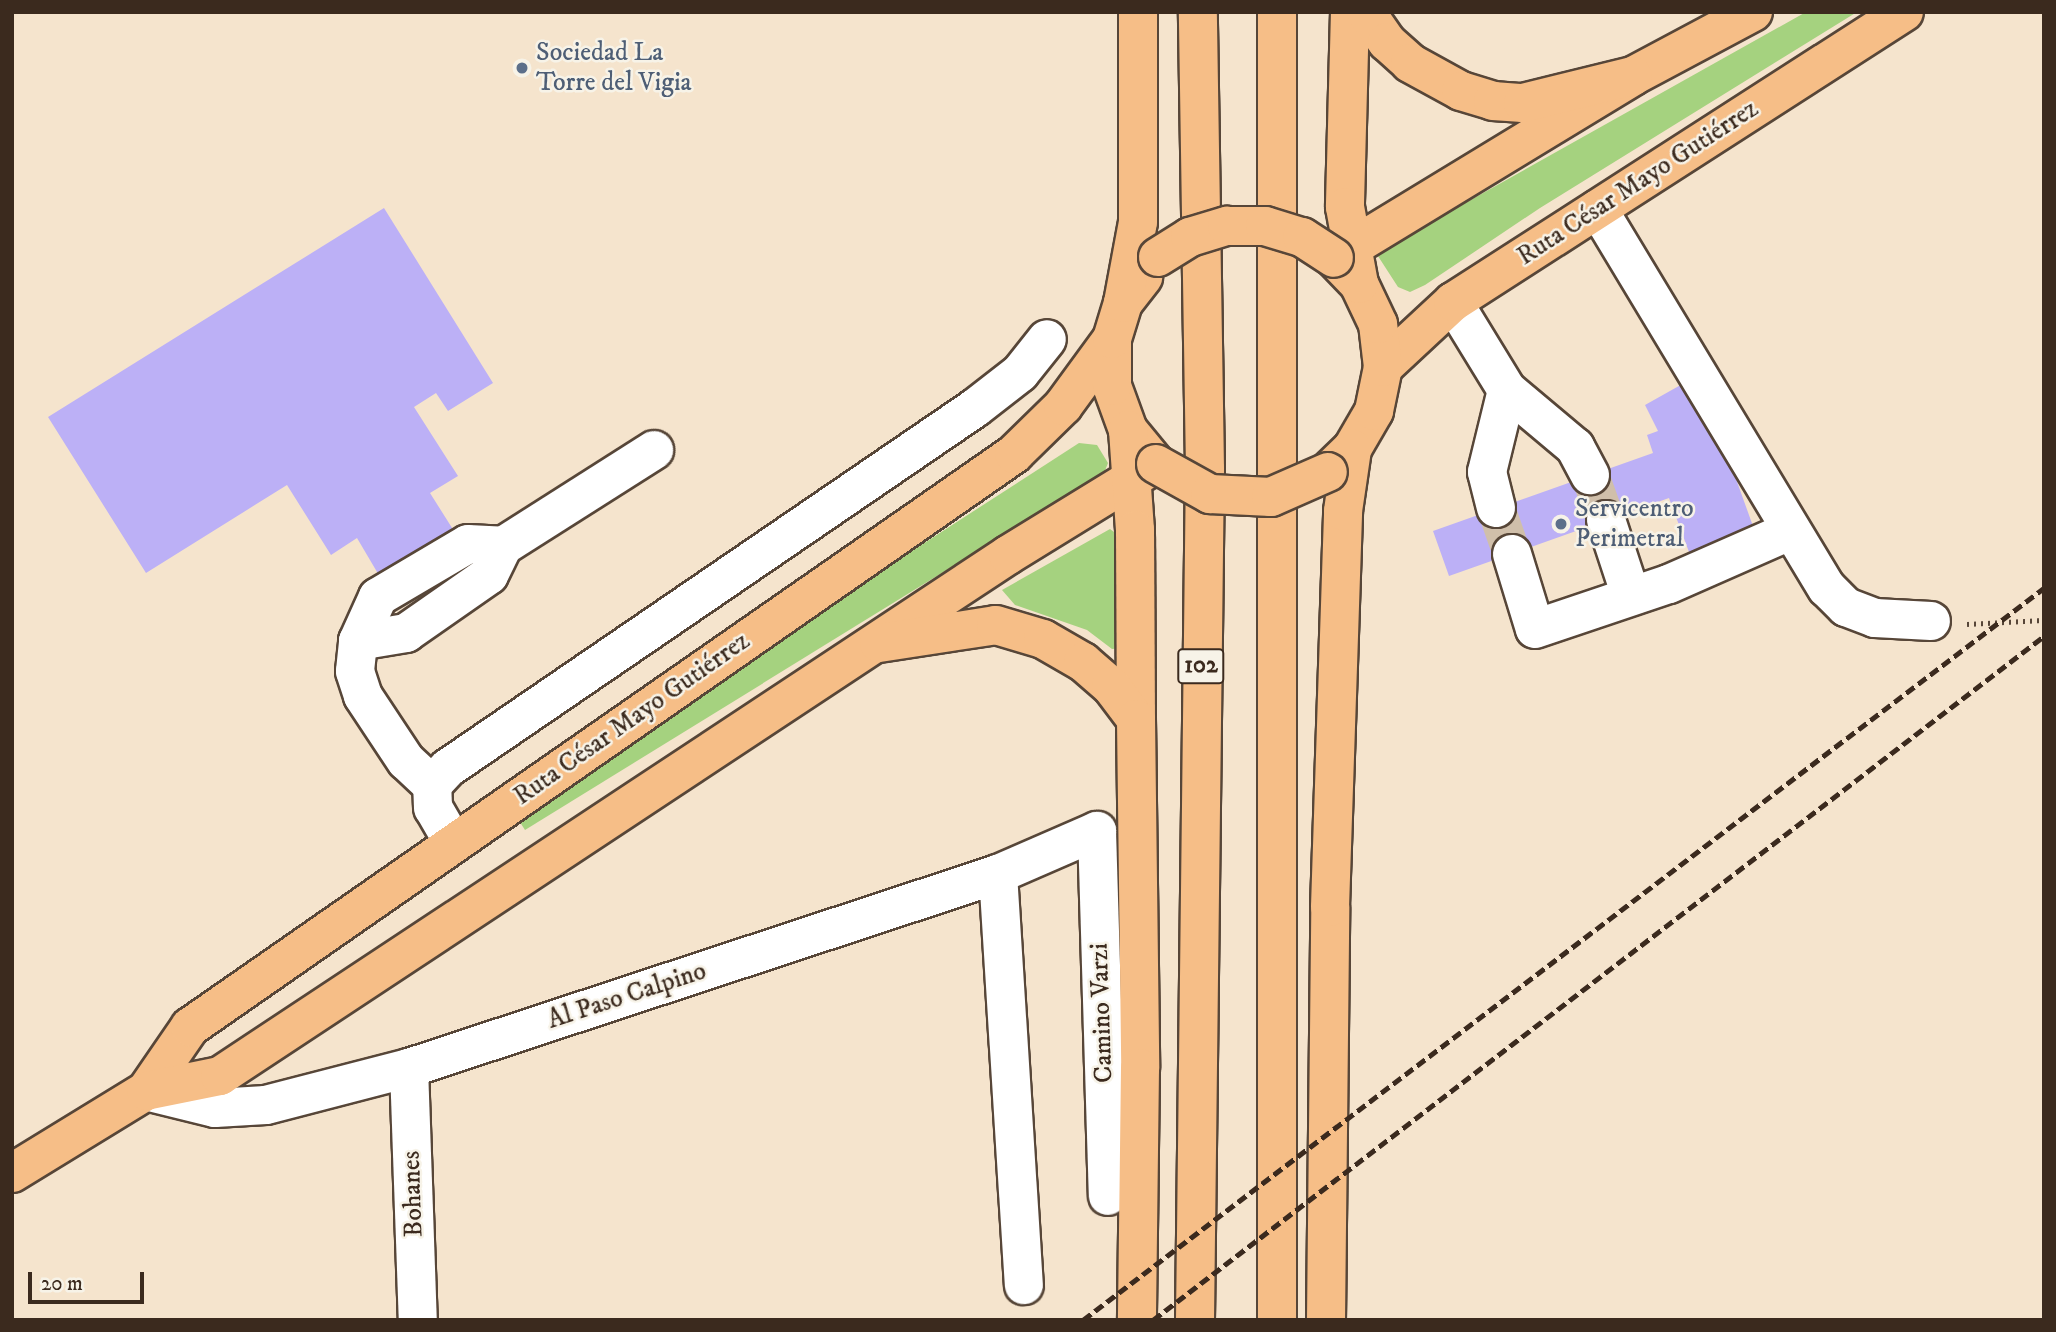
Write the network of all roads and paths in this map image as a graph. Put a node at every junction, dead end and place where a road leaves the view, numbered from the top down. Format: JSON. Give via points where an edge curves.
{"nodes":[{"id":1,"x":1138,"y":12,"type":"edge"},
{"id":2,"x":1198,"y":12,"type":"edge"},
{"id":3,"x":1277,"y":12,"type":"edge"},
{"id":4,"x":1350,"y":12,"type":"edge"},
{"id":5,"x":1366,"y":12,"type":"edge"},
{"id":6,"x":1752,"y":12,"type":"edge"},
{"id":7,"x":1904,"y":12,"type":"edge"},
{"id":8,"x":1633,"y":76,"type":"junction"},
{"id":9,"x":1598,"y":209,"type":"junction"},
{"id":10,"x":1348,"y":263,"type":"junction"},
{"id":11,"x":1453,"y":302,"type":"junction"},
{"id":12,"x":1123,"y":303,"type":"junction"},
{"id":13,"x":1047,"y":339,"type":"dead end"},
{"id":14,"x":1112,"y":339,"type":"junction"},
{"id":15,"x":1383,"y":367,"type":"junction"},
{"id":16,"x":1507,"y":390,"type":"junction"},
{"id":17,"x":654,"y":450,"type":"dead end"},
{"id":18,"x":1340,"y":461,"type":"junction"},
{"id":19,"x":1144,"y":472,"type":"junction"},
{"id":20,"x":1590,"y":475,"type":"tunnel mouth"},
{"id":21,"x":1496,"y":508,"type":"tunnel mouth"},
{"id":22,"x":1605,"y":520,"type":"tunnel mouth"},
{"id":23,"x":1790,"y":531,"type":"junction"},
{"id":24,"x":1511,"y":554,"type":"tunnel mouth"},
{"id":25,"x":1631,"y":596,"type":"junction"},
{"id":26,"x":1931,"y":621,"type":"joint"},
{"id":27,"x":2044,"y":621,"type":"edge"},
{"id":28,"x":879,"y":643,"type":"junction"},
{"id":29,"x":1136,"y":719,"type":"junction"},
{"id":30,"x":432,"y":785,"type":"junction"},
{"id":31,"x":1097,"y":831,"type":"joint"},
{"id":32,"x":453,"y":842,"type":"junction"},
{"id":33,"x":998,"y":874,"type":"junction"},
{"id":34,"x":409,"y":1068,"type":"junction"},
{"id":35,"x":146,"y":1091,"type":"junction"},
{"id":36,"x":12,"y":1173,"type":"edge"},
{"id":37,"x":1108,"y":1196,"type":"dead end"},
{"id":38,"x":1024,"y":1284,"type":"dead end"},
{"id":39,"x":418,"y":1320,"type":"edge"},
{"id":40,"x":1137,"y":1320,"type":"edge"},
{"id":41,"x":1195,"y":1320,"type":"edge"},
{"id":42,"x":1277,"y":1320,"type":"edge"},
{"id":43,"x":1326,"y":1320,"type":"edge"}],
"edges":[{"from":1,"to":12,"type":"main road","via":[[1139,222]]},
{"from":2,"to":41,"type":"main road","number":"102","via":[[1205,469]]},
{"from":3,"to":42,"type":"main road"},
{"from":4,"to":10,"type":"main road"},
{"from":5,"to":8,"type":"main road","via":[[1410,63],[1493,101],[1523,103]]},
{"from":6,"to":8,"type":"main road"},
{"from":7,"to":9,"type":"main road","name":"Ruta César Mayo Gutiérrez"},
{"from":8,"to":10,"type":"main road"},
{"from":9,"to":11,"type":"main road","name":"Ruta César Mayo Gutiérrez"},
{"from":9,"to":23,"type":"street"},
{"from":10,"to":12,"type":"main road","bridge":true,"via":[[1302,237],[1265,226],[1227,226],[1190,237],[1158,257]]},
{"from":10,"to":15,"type":"main road","via":[[1378,324]]},
{"from":11,"to":15,"type":"main road","name":"Ruta César Mayo Gutiérrez"},
{"from":11,"to":16,"type":"street"},
{"from":12,"to":14,"type":"main road"},
{"from":13,"to":30,"type":"street","via":[[1020,373],[975,408],[447,768]]},
{"from":14,"to":19,"type":"main road","via":[[1112,386]]},
{"from":14,"to":32,"type":"main road","name":"Ruta César Mayo Gutiérrez","via":[[1063,406],[1013,454]]},
{"from":15,"to":18,"type":"main road","via":[[1374,411]]},
{"from":16,"to":20,"type":"street","via":[[1575,447]]},
{"from":16,"to":21,"type":"street","via":[[1487,472]]},
{"from":17,"to":30,"type":"street","via":[[503,547],[468,544],[378,597],[358,641],[355,671],[363,696],[406,761]]},
{"from":18,"to":19,"type":"main road","bridge":true,"via":[[1271,497],[1210,494]]},
{"from":18,"to":43,"type":"main road","via":[[1343,510],[1330,907]]},
{"from":19,"to":28,"type":"main road","name":"Ruta César Mayo Gutiérrez"},
{"from":19,"to":29,"type":"main road"},
{"from":22,"to":25,"type":"street"},
{"from":23,"to":25,"type":"street"},
{"from":23,"to":26,"type":"street","via":[[1827,588],[1846,607],[1875,618]]},
{"from":24,"to":25,"type":"street","via":[[1535,629]]},
{"from":26,"to":27,"type":"path","via":[[1993,626]]},
{"from":28,"to":29,"type":"main road","via":[[996,625],[1043,639],[1083,662],[1111,686]]},
{"from":28,"to":35,"type":"main road","name":"Ruta César Mayo Gutiérrez","via":[[220,1076]]},
{"from":29,"to":40,"type":"main road"},
{"from":30,"to":32,"type":"street","via":[[433,808]]},
{"from":31,"to":33,"type":"street","name":"Al Paso Calpino"},
{"from":31,"to":37,"type":"street","name":"Camino Varzi"},
{"from":32,"to":35,"type":"main road","name":"Ruta César Mayo Gutiérrez","via":[[190,1027]]},
{"from":33,"to":34,"type":"street","name":"Al Paso Calpino"},
{"from":33,"to":38,"type":"street"},
{"from":34,"to":35,"type":"street","name":"Al Paso Calpino","via":[[266,1105],[215,1108]]},
{"from":34,"to":39,"type":"street","name":"Bohanes"},
{"from":35,"to":36,"type":"main road","name":"Ruta César Mayo Gutiérrez"}]}
